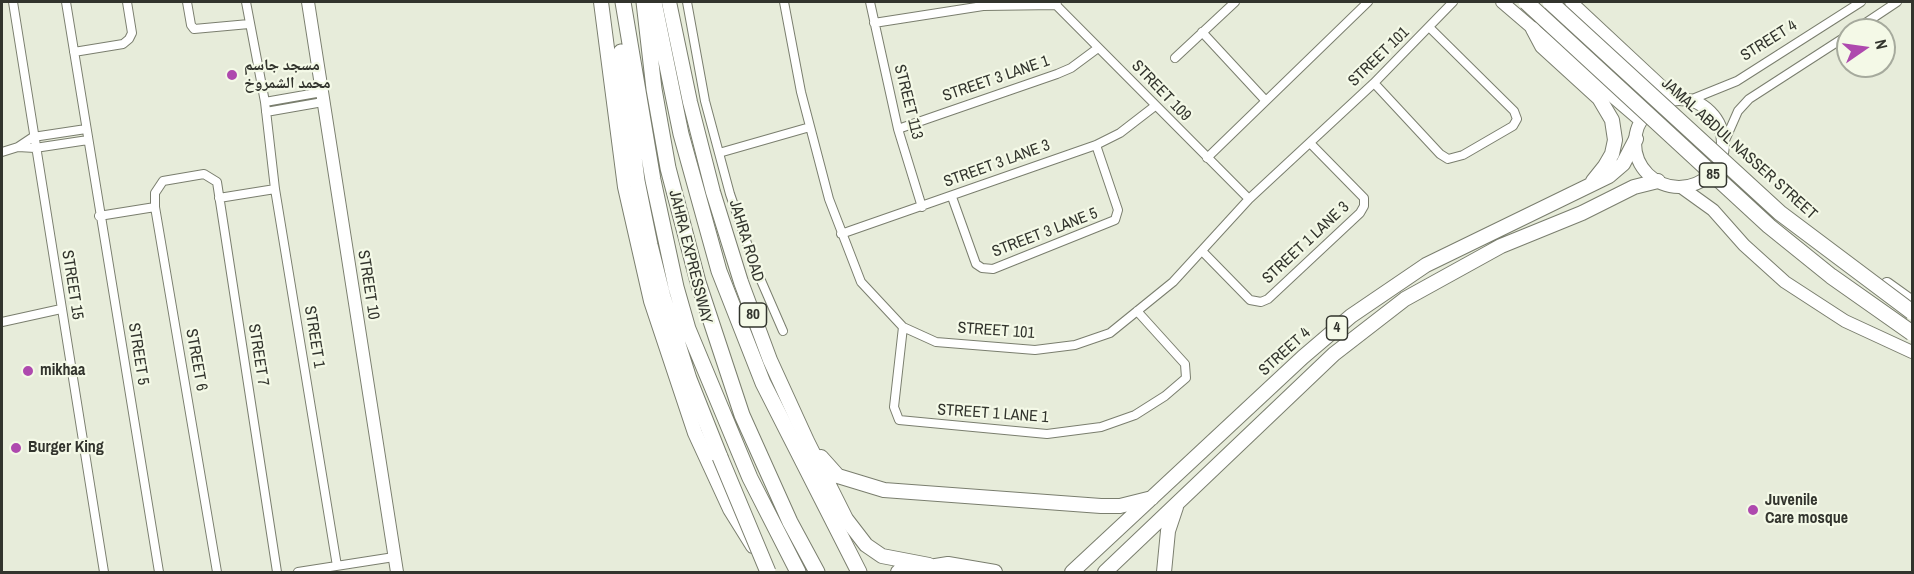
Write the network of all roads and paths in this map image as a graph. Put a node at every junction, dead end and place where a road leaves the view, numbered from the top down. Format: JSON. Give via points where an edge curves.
{"nodes":[{"id":1,"x":12,"y":2,"type":"edge"},
{"id":2,"x":66,"y":2,"type":"edge"},
{"id":3,"x":127,"y":2,"type":"edge"},
{"id":4,"x":187,"y":2,"type":"edge"},
{"id":5,"x":246,"y":2,"type":"edge"},
{"id":6,"x":308,"y":2,"type":"edge"},
{"id":7,"x":601,"y":2,"type":"edge"},
{"id":8,"x":621,"y":2,"type":"edge"},
{"id":9,"x":644,"y":2,"type":"edge"},
{"id":10,"x":654,"y":2,"type":"edge"},
{"id":11,"x":669,"y":2,"type":"edge"},
{"id":12,"x":687,"y":2,"type":"edge"},
{"id":13,"x":783,"y":2,"type":"edge"},
{"id":14,"x":870,"y":2,"type":"edge"},
{"id":15,"x":1235,"y":2,"type":"edge"},
{"id":16,"x":1368,"y":2,"type":"edge"},
{"id":17,"x":1453,"y":2,"type":"edge"},
{"id":18,"x":1502,"y":2,"type":"edge"},
{"id":19,"x":1526,"y":2,"type":"edge"},
{"id":20,"x":1550,"y":2,"type":"edge"},
{"id":21,"x":1571,"y":2,"type":"edge"},
{"id":22,"x":1861,"y":2,"type":"edge"},
{"id":23,"x":1897,"y":2,"type":"edge"},
{"id":24,"x":1055,"y":3,"type":"edge"},
{"id":25,"x":1873,"y":18,"type":"edge"},
{"id":26,"x":874,"y":23,"type":"junction"},
{"id":27,"x":249,"y":24,"type":"junction"},
{"id":28,"x":1430,"y":28,"type":"junction"},
{"id":29,"x":1533,"y":29,"type":"junction"},
{"id":30,"x":1202,"y":32,"type":"junction"},
{"id":31,"x":1836,"y":43,"type":"edge"},
{"id":32,"x":1098,"y":48,"type":"junction"},
{"id":33,"x":74,"y":52,"type":"junction"},
{"id":34,"x":1174,"y":58,"type":"dead end"},
{"id":35,"x":1374,"y":83,"type":"junction"},
{"id":36,"x":322,"y":97,"type":"junction"},
{"id":37,"x":1675,"y":99,"type":"junction"},
{"id":38,"x":1265,"y":100,"type":"junction"},
{"id":39,"x":1690,"y":100,"type":"junction"},
{"id":40,"x":265,"y":102,"type":"junction"},
{"id":41,"x":1155,"y":106,"type":"junction"},
{"id":42,"x":266,"y":112,"type":"junction"},
{"id":43,"x":1641,"y":121,"type":"junction"},
{"id":44,"x":810,"y":127,"type":"junction"},
{"id":45,"x":86,"y":129,"type":"junction"},
{"id":46,"x":898,"y":129,"type":"junction"},
{"id":47,"x":33,"y":137,"type":"junction"},
{"id":48,"x":1636,"y":139,"type":"junction"},
{"id":49,"x":88,"y":140,"type":"junction"},
{"id":50,"x":1311,"y":144,"type":"junction"},
{"id":51,"x":1096,"y":145,"type":"junction"},
{"id":52,"x":18,"y":147,"type":"junction"},
{"id":53,"x":1723,"y":147,"type":"junction"},
{"id":54,"x":35,"y":148,"type":"junction"},
{"id":55,"x":2,"y":152,"type":"edge"},
{"id":56,"x":719,"y":153,"type":"junction"},
{"id":57,"x":1207,"y":158,"type":"junction"},
{"id":58,"x":1658,"y":181,"type":"junction"},
{"id":59,"x":1681,"y":187,"type":"junction"},
{"id":60,"x":275,"y":189,"type":"junction"},
{"id":61,"x":1575,"y":194,"type":"junction"},
{"id":62,"x":952,"y":197,"type":"junction"},
{"id":63,"x":219,"y":198,"type":"junction"},
{"id":64,"x":1249,"y":199,"type":"junction"},
{"id":65,"x":155,"y":207,"type":"junction"},
{"id":66,"x":922,"y":207,"type":"junction"},
{"id":67,"x":99,"y":216,"type":"junction"},
{"id":68,"x":841,"y":234,"type":"junction"},
{"id":69,"x":1203,"y":252,"type":"junction"},
{"id":70,"x":1912,"y":302,"type":"edge"},
{"id":71,"x":61,"y":309,"type":"junction"},
{"id":72,"x":1137,"y":311,"type":"junction"},
{"id":73,"x":1912,"y":312,"type":"edge"},
{"id":74,"x":2,"y":322,"type":"edge"},
{"id":75,"x":903,"y":327,"type":"junction"},
{"id":76,"x":783,"y":331,"type":"dead end"},
{"id":77,"x":1912,"y":333,"type":"edge"},
{"id":78,"x":1912,"y":352,"type":"edge"},
{"id":79,"x":807,"y":441,"type":"junction"},
{"id":80,"x":1154,"y":497,"type":"junction"},
{"id":81,"x":1179,"y":503,"type":"junction"},
{"id":82,"x":1126,"y":524,"type":"junction"},
{"id":83,"x":1140,"y":539,"type":"junction"},
{"id":84,"x":394,"y":556,"type":"junction"},
{"id":85,"x":929,"y":565,"type":"junction"},
{"id":86,"x":337,"y":566,"type":"junction"},
{"id":87,"x":104,"y":573,"type":"edge"},
{"id":88,"x":159,"y":573,"type":"edge"},
{"id":89,"x":217,"y":573,"type":"edge"},
{"id":90,"x":277,"y":573,"type":"edge"},
{"id":91,"x":298,"y":573,"type":"edge"},
{"id":92,"x":397,"y":573,"type":"edge"},
{"id":93,"x":768,"y":573,"type":"edge"},
{"id":94,"x":773,"y":573,"type":"edge"},
{"id":95,"x":798,"y":573,"type":"edge"},
{"id":96,"x":817,"y":573,"type":"edge"},
{"id":97,"x":859,"y":573,"type":"edge"},
{"id":98,"x":898,"y":573,"type":"edge"},
{"id":99,"x":995,"y":573,"type":"edge"},
{"id":100,"x":1072,"y":573,"type":"edge"},
{"id":101,"x":1105,"y":573,"type":"edge"},
{"id":102,"x":1164,"y":573,"type":"edge"}],
"edges":[{"from":1,"to":47,"type":"street","name":"STREET 15"},
{"from":2,"to":33,"type":"street","name":"STREET 5"},
{"from":3,"to":33,"type":"street","via":[[132,33],[129,39],[123,44]]},
{"from":4,"to":27,"type":"street","via":[[194,29]]},
{"from":5,"to":27,"type":"street","name":"STREET 1"},
{"from":6,"to":36,"type":"main road","name":"STREET 10"},
{"from":7,"to":94,"type":"main road","via":[[625,187],[651,301],[679,389],[713,475],[743,531]]},
{"from":8,"to":93,"type":"highway","bridge":true,"via":[[619,24],[629,125],[663,297],[689,379]]},
{"from":8,"to":95,"type":"highway","name":"JAHRA EXPRESSWAY","via":[[653,180],[688,329],[736,447]]},
{"from":9,"to":96,"type":"highway","name":"JAHRA EXPRESSWAY","via":[[656,99],[675,198],[714,332],[752,438]]},
{"from":10,"to":97,"type":"highway","via":[[681,134],[719,271],[763,383]]},
{"from":11,"to":79,"type":"main road","name":"JAHRA ROAD","number":"80","via":[[696,124],[741,282],[770,360]]},
{"from":12,"to":56,"type":"street"},
{"from":13,"to":44,"type":"street","name":"STREET 101"},
{"from":14,"to":26,"type":"street","name":"STREET 113"},
{"from":15,"to":30,"type":"street"},
{"from":16,"to":38,"type":"street"},
{"from":17,"to":28,"type":"street","name":"STREET 101"},
{"from":18,"to":29,"type":"main road"},
{"from":19,"to":77,"type":"highway","number":"85","bridge":true,"via":[[1768,226]]},
{"from":20,"to":73,"type":"highway","name":"JAMAL ABDUL NASSER STREET","number":"85","bridge":true,"via":[[1780,213]]},
{"from":21,"to":37,"type":"main road"},
{"from":22,"to":39,"type":"street","name":"STREET 4","via":[[1737,81]]},
{"from":23,"to":25,"type":"street"},
{"from":24,"to":26,"type":"street","via":[[983,6]]},
{"from":24,"to":32,"type":"street","name":"STREET 109"},
{"from":26,"to":46,"type":"street","name":"STREET 113"},
{"from":27,"to":40,"type":"street","name":"STREET 1"},
{"from":28,"to":35,"type":"street","name":"STREET 101"},
{"from":28,"to":35,"type":"street","via":[[1514,111],[1514,126],[1449,159]]},
{"from":29,"to":43,"type":"main road"},
{"from":29,"to":61,"type":"main road","via":[[1542,46],[1603,103],[1614,126],[1615,140],[1609,160],[1596,178]]},
{"from":30,"to":34,"type":"street"},
{"from":30,"to":38,"type":"street"},
{"from":31,"to":53,"type":"street","via":[[1749,99],[1738,111]]},
{"from":32,"to":41,"type":"street","name":"STREET 109"},
{"from":32,"to":46,"type":"street","name":"STREET 3 LANE 1","via":[[1057,74]]},
{"from":33,"to":45,"type":"street","name":"STREET 5"},
{"from":35,"to":50,"type":"street","name":"STREET 101"},
{"from":36,"to":40,"type":"street"},
{"from":36,"to":42,"type":"street"},
{"from":36,"to":84,"type":"main road","name":"STREET 10"},
{"from":37,"to":39,"type":"main road"},
{"from":37,"to":43,"type":"main road","via":[[1656,106]]},
{"from":38,"to":57,"type":"street"},
{"from":39,"to":53,"type":"main road","via":[[1705,107],[1716,119]]},
{"from":40,"to":42,"type":"street","name":"STREET 1"},
{"from":41,"to":51,"type":"street","name":"STREET 3 LANE 3"},
{"from":41,"to":57,"type":"street","name":"STREET 109"},
{"from":42,"to":60,"type":"street","name":"STREET 1"},
{"from":43,"to":48,"type":"main road","number":"4"},
{"from":44,"to":56,"type":"street"},
{"from":44,"to":68,"type":"street","name":"STREET 101"},
{"from":45,"to":47,"type":"street"},
{"from":45,"to":49,"type":"street","name":"STREET 5"},
{"from":46,"to":66,"type":"street","name":"STREET 113"},
{"from":47,"to":52,"type":"street"},
{"from":47,"to":54,"type":"street","name":"STREET 15"},
{"from":48,"to":58,"type":"main road","via":[[1642,166]]},
{"from":48,"to":61,"type":"main road","name":"STREET 4","number":"4","via":[[1623,164]]},
{"from":49,"to":54,"type":"street"},
{"from":49,"to":67,"type":"street","name":"STREET 5"},
{"from":50,"to":64,"type":"street","name":"STREET 101"},
{"from":50,"to":69,"type":"street","name":"STREET 1 LANE 3","via":[[1364,198],[1360,213],[1261,302],[1250,300]]},
{"from":51,"to":62,"type":"street","name":"STREET 3 LANE 3"},
{"from":51,"to":62,"type":"street","name":"STREET 3 LANE 5","via":[[1118,210],[1115,220],[993,269],[976,264]]},
{"from":52,"to":54,"type":"street"},
{"from":52,"to":55,"type":"street"},
{"from":53,"to":59,"type":"main road","via":[[1711,174]]},
{"from":53,"to":70,"type":"main road","via":[[1797,219]]},
{"from":54,"to":71,"type":"street","name":"STREET 15"},
{"from":56,"to":76,"type":"street","via":[[756,269]]},
{"from":57,"to":64,"type":"street","name":"STREET 109"},
{"from":58,"to":59,"type":"main road"},
{"from":58,"to":81,"type":"main road","name":"STREET 4","number":"4","via":[[1634,187],[1501,246],[1405,299],[1334,354]]},
{"from":59,"to":78,"type":"main road","via":[[1713,210],[1785,282],[1845,321]]},
{"from":60,"to":63,"type":"street"},
{"from":60,"to":86,"type":"street","name":"STREET 1"},
{"from":61,"to":80,"type":"main road","name":"STREET 4","number":"4","via":[[1467,242],[1391,287],[1303,357]]},
{"from":62,"to":66,"type":"street","name":"STREET 3 LANE 3"},
{"from":63,"to":65,"type":"street","via":[[217,182],[204,174],[163,181],[154,193]]},
{"from":63,"to":90,"type":"street","name":"STREET 7"},
{"from":64,"to":69,"type":"street","name":"STREET 101"},
{"from":65,"to":67,"type":"street"},
{"from":65,"to":89,"type":"street","name":"STREET 6"},
{"from":66,"to":68,"type":"street","name":"STREET 3 LANE 3"},
{"from":67,"to":88,"type":"street","name":"STREET 5"},
{"from":68,"to":75,"type":"street","name":"STREET 101","via":[[861,282]]},
{"from":69,"to":72,"type":"street","name":"STREET 101"},
{"from":71,"to":74,"type":"street"},
{"from":71,"to":87,"type":"street","name":"STREET 15"},
{"from":72,"to":75,"type":"street","name":"STREET 101","via":[[1110,333],[1075,345],[1035,350],[936,342]]},
{"from":72,"to":75,"type":"street","name":"STREET 1 LANE 1","via":[[1185,364],[1186,378],[1135,415],[1101,427],[1047,434],[899,420],[894,407]]},
{"from":79,"to":80,"type":"main road","via":[[838,476],[884,490],[1101,506],[1120,506]]},
{"from":79,"to":85,"type":"main road","name":"JAHRA ROAD","number":"80","via":[[846,519],[866,545],[882,556]]},
{"from":80,"to":82,"type":"main road","name":"STREET 4","number":"4"},
{"from":81,"to":83,"type":"main road","name":"STREET 4","number":"4"},
{"from":81,"to":102,"type":"main road","via":[[1168,531]]},
{"from":82,"to":83,"type":"main road","via":[[1129,538]]},
{"from":82,"to":100,"type":"main road","name":"STREET 4","number":"4"},
{"from":83,"to":101,"type":"main road","name":"STREET 4","number":"4"},
{"from":84,"to":86,"type":"street"},
{"from":84,"to":92,"type":"main road","name":"STREET 10"},
{"from":85,"to":98,"type":"main road","number":"80"},
{"from":85,"to":99,"type":"main road","number":"80","via":[[966,565]]},
{"from":86,"to":91,"type":"street"}]}
